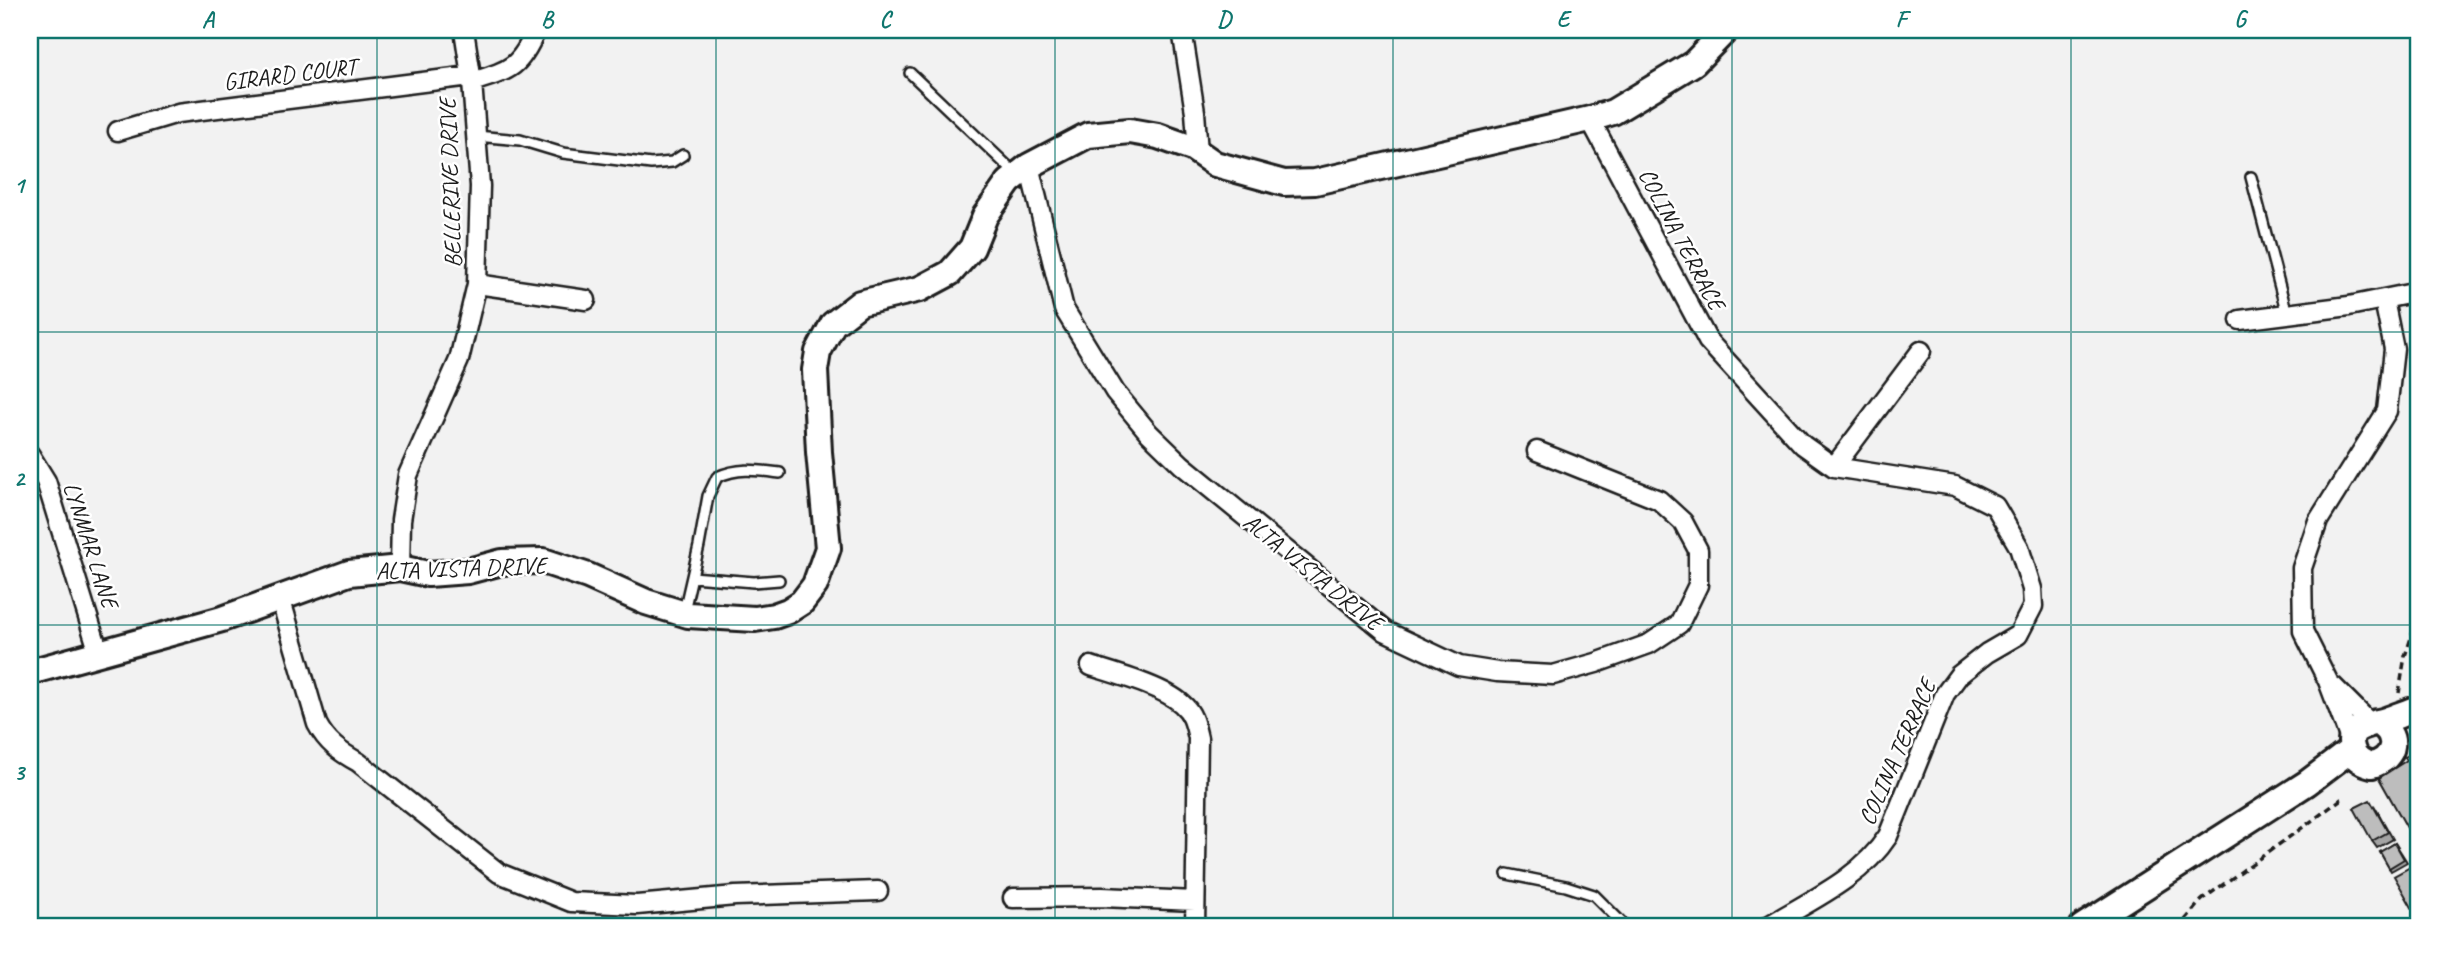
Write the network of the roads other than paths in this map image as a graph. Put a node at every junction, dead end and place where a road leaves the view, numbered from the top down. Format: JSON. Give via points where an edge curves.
{"nodes":[{"id":1,"x":464,"y":30,"type":"edge"},
{"id":2,"x":536,"y":30,"type":"edge"},
{"id":3,"x":1182,"y":30,"type":"edge"},
{"id":4,"x":1727,"y":30,"type":"edge"},
{"id":5,"x":910,"y":73,"type":"dead end"},
{"id":6,"x":471,"y":79,"type":"junction"},
{"id":7,"x":1590,"y":119,"type":"junction"},
{"id":8,"x":118,"y":131,"type":"dead end"},
{"id":9,"x":476,"y":136,"type":"junction"},
{"id":10,"x":1198,"y":152,"type":"junction"},
{"id":11,"x":683,"y":155,"type":"dead end"},
{"id":12,"x":1023,"y":171,"type":"junction"},
{"id":13,"x":2250,"y":177,"type":"dead end"},
{"id":14,"x":478,"y":284,"type":"junction"},
{"id":15,"x":2418,"y":292,"type":"edge"},
{"id":16,"x":586,"y":300,"type":"dead end"},
{"id":17,"x":2384,"y":300,"type":"junction"},
{"id":18,"x":2287,"y":314,"type":"junction"},
{"id":19,"x":2240,"y":320,"type":"dead end"},
{"id":20,"x":1921,"y":351,"type":"dead end"},
{"id":21,"x":1536,"y":451,"type":"dead end"},
{"id":22,"x":30,"y":455,"type":"edge"},
{"id":23,"x":1834,"y":467,"type":"junction"},
{"id":24,"x":780,"y":473,"type":"dead end"},
{"id":25,"x":400,"y":568,"type":"junction"},
{"id":26,"x":692,"y":577,"type":"junction"},
{"id":27,"x":779,"y":580,"type":"dead end"},
{"id":28,"x":281,"y":597,"type":"junction"},
{"id":29,"x":683,"y":613,"type":"junction"},
{"id":30,"x":99,"y":653,"type":"junction"},
{"id":31,"x":1091,"y":666,"type":"dead end"},
{"id":32,"x":30,"y":672,"type":"edge"},
{"id":33,"x":2328,"y":681,"type":"junction"},
{"id":34,"x":2409,"y":700,"type":"edge"},
{"id":35,"x":2418,"y":719,"type":"edge"},
{"id":36,"x":2373,"y":723,"type":"junction"},
{"id":37,"x":2393,"y":742,"type":"junction"},
{"id":38,"x":2354,"y":751,"type":"junction"},
{"id":39,"x":1507,"y":874,"type":"dead end"},
{"id":40,"x":878,"y":891,"type":"dead end"},
{"id":41,"x":1013,"y":898,"type":"dead end"},
{"id":42,"x":1195,"y":901,"type":"junction"},
{"id":43,"x":1768,"y":926,"type":"edge"},
{"id":44,"x":1195,"y":927,"type":"edge"},
{"id":45,"x":1626,"y":927,"type":"edge"},
{"id":46,"x":2082,"y":927,"type":"edge"}],
"edges":[{"from":1,"to":6,"type":"street"},
{"from":2,"to":6,"type":"street","name":"BELLERIVE DRIVE","via":[[526,54],[507,71]]},
{"from":3,"to":10,"type":"street"},
{"from":4,"to":7,"type":"street","name":"ALTA VISTA DRIVE","via":[[1694,63],[1613,111]]},
{"from":5,"to":12,"type":"lane"},
{"from":6,"to":8,"type":"street","name":"GIRARD COURT","via":[[178,113]]},
{"from":6,"to":9,"type":"street","name":"BELLERIVE DRIVE"},
{"from":7,"to":10,"type":"street","name":"ALTA VISTA DRIVE","via":[[1315,182],[1284,183],[1215,164]]},
{"from":7,"to":23,"type":"street","name":"COLINA TERRACE","via":[[1709,341],[1803,444]]},
{"from":9,"to":11,"type":"lane","via":[[651,164],[672,163]]},
{"from":9,"to":14,"type":"street","name":"BELLERIVE DRIVE"},
{"from":10,"to":12,"type":"street","name":"ALTA VISTA DRIVE","via":[[1130,131],[1088,135]]},
{"from":12,"to":21,"type":"street","name":"ALTA VISTA DRIVE","via":[[1064,309],[1115,392],[1182,465],[1385,631],[1459,666],[1553,675],[1649,644],[1679,624],[1698,585],[1698,550],[1683,522],[1659,500]]},
{"from":12,"to":29,"type":"street","name":"ALTA VISTA DRIVE","via":[[1009,182],[985,216],[972,248],[950,273],[920,289],[860,303],[833,324],[818,352],[817,411],[828,548],[815,585],[802,602],[774,616]]},
{"from":13,"to":18,"type":"lane"},
{"from":14,"to":16,"type":"street"},
{"from":14,"to":25,"type":"street","name":"BELLERIVE DRIVE","via":[[459,360],[408,475]]},
{"from":15,"to":17,"type":"street"},
{"from":17,"to":18,"type":"street"},
{"from":17,"to":33,"type":"street","via":[[2394,349],[2387,411],[2318,521],[2302,568],[2303,631]]},
{"from":18,"to":19,"type":"street"},
{"from":20,"to":23,"type":"street"},
{"from":22,"to":30,"type":"street","name":"LYNMAR LANE","via":[[46,481]]},
{"from":23,"to":43,"type":"street","name":"COLINA TERRACE","via":[[1955,486],[1995,506],[2019,547],[2033,606],[2018,635],[1959,675],[1945,694],[1877,853],[1853,875]]},
{"from":24,"to":26,"type":"lane","via":[[747,469],[717,477],[708,496]]},
{"from":25,"to":28,"type":"street","name":"ALTA VISTA DRIVE","via":[[349,573]]},
{"from":25,"to":29,"type":"street","name":"ALTA VISTA DRIVE","via":[[428,574],[502,562],[543,561]]},
{"from":26,"to":27,"type":"lane"},
{"from":26,"to":29,"type":"lane"},
{"from":28,"to":30,"type":"street","name":"ALTA VISTA DRIVE","via":[[222,619]]},
{"from":28,"to":40,"type":"street","via":[[323,735],[499,873],[570,902],[600,905]]},
{"from":30,"to":32,"type":"street","name":"ALTA VISTA DRIVE"},
{"from":31,"to":42,"type":"street","via":[[1169,694],[1184,704],[1194,720],[1198,738]]},
{"from":33,"to":36,"type":"street"},
{"from":33,"to":38,"type":"street"},
{"from":34,"to":36,"type":"street"},
{"from":35,"to":37,"type":"street"},
{"from":36,"to":37,"type":"street","via":[[2388,730]]},
{"from":36,"to":38,"type":"street","via":[[2357,729]]},
{"from":37,"to":38,"type":"street","via":[[2390,755],[2372,765]]},
{"from":38,"to":46,"type":"street"},
{"from":39,"to":45,"type":"lane","via":[[1594,895]]},
{"from":41,"to":42,"type":"street"},
{"from":42,"to":44,"type":"street"}]}
